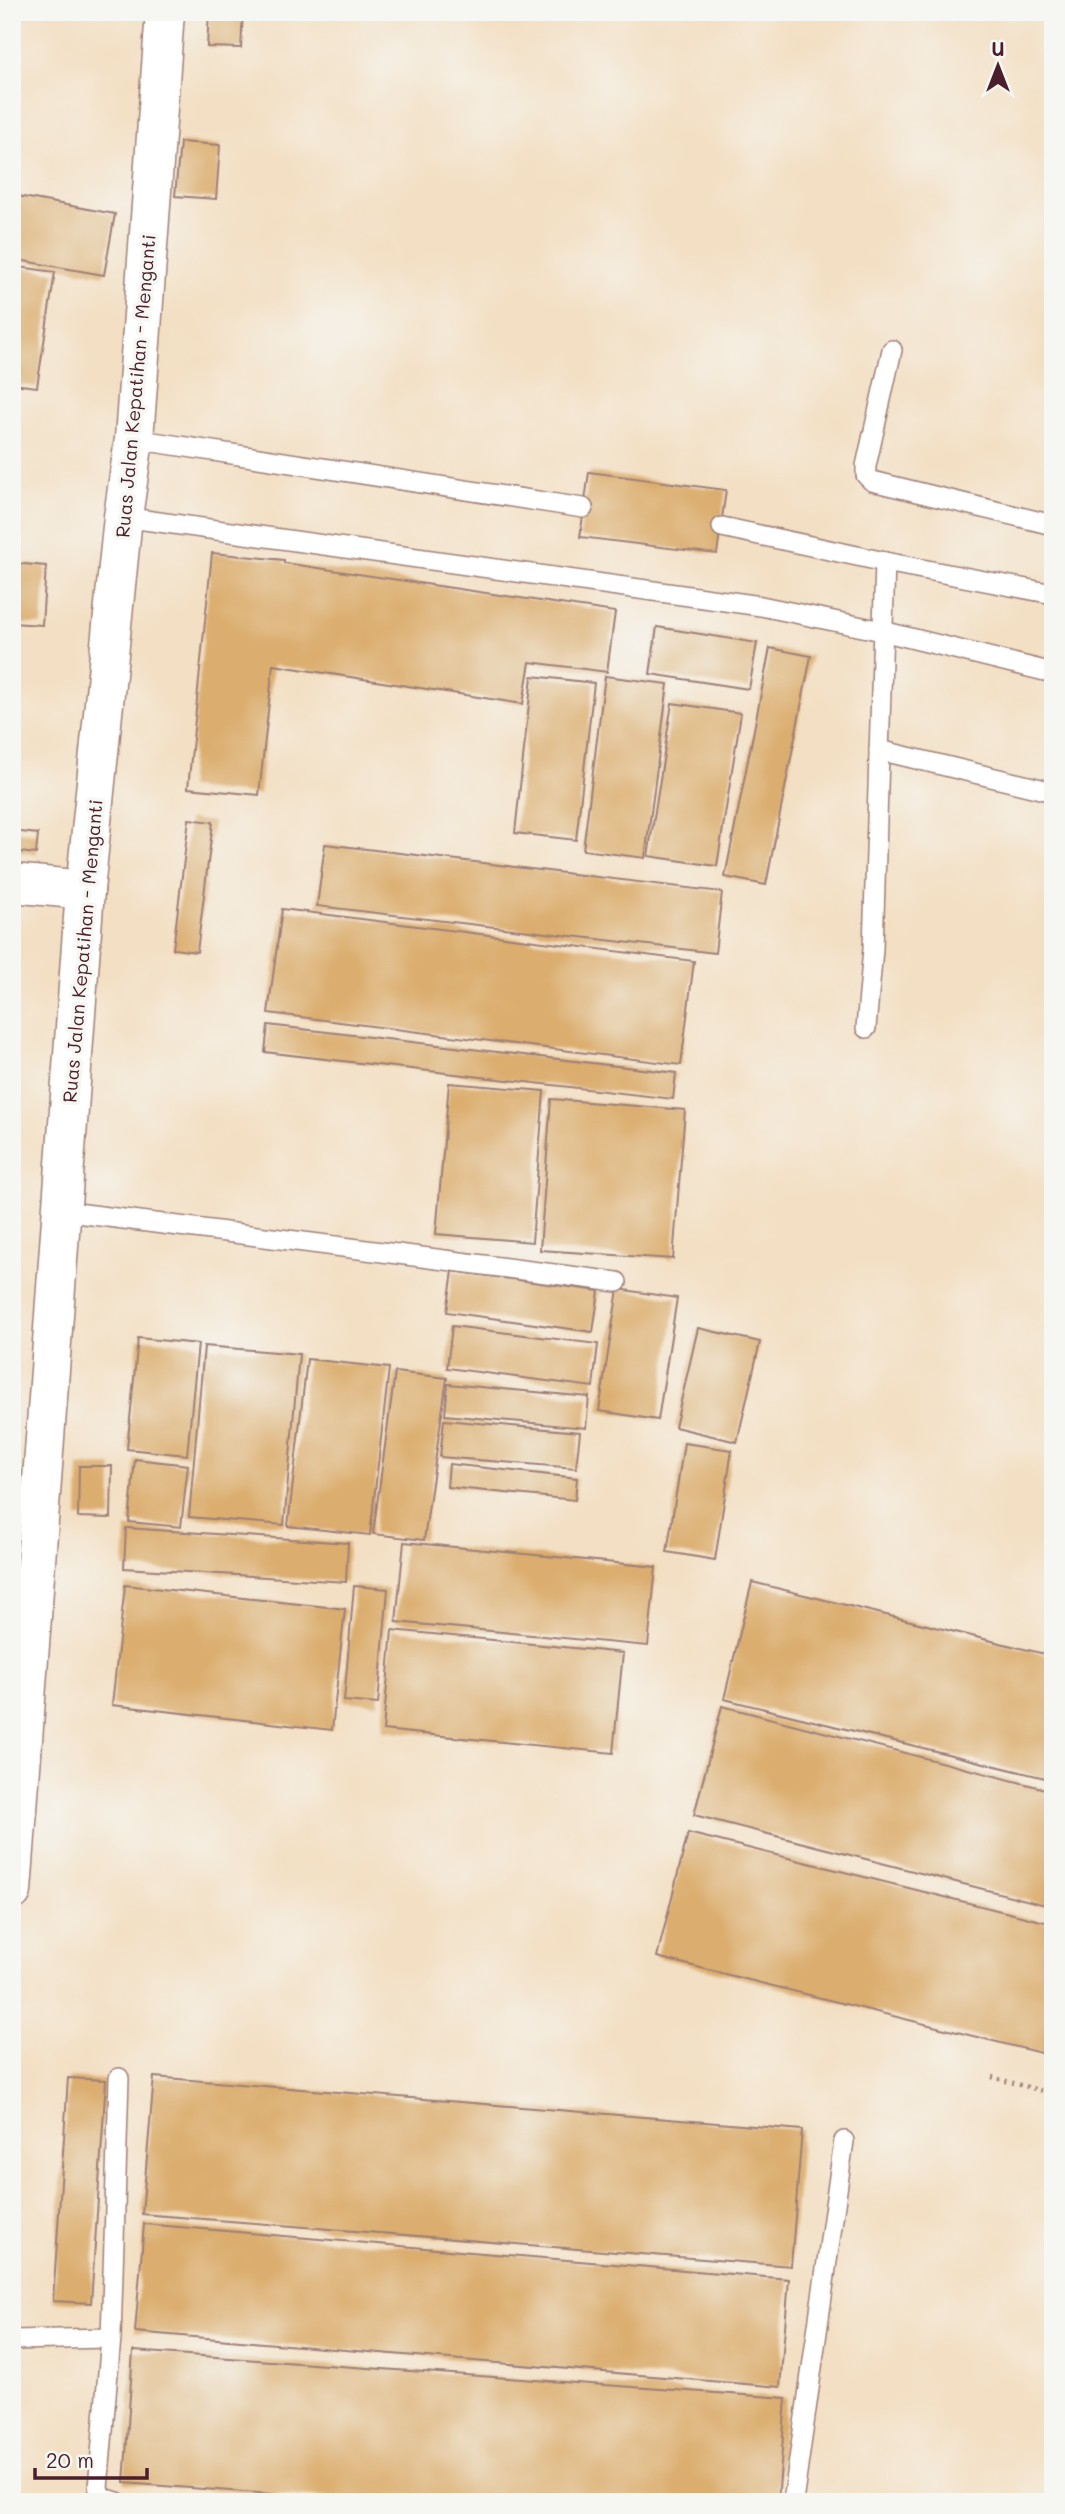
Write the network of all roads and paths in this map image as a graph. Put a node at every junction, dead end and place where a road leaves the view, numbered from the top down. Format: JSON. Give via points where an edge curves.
{"nodes":[{"id":1,"x":165,"y":12,"type":"edge"},
{"id":2,"x":892,"y":351,"type":"dead end"},
{"id":3,"x":134,"y":439,"type":"junction"},
{"id":4,"x":583,"y":508,"type":"dead end"},
{"id":5,"x":123,"y":517,"type":"junction"},
{"id":6,"x":1053,"y":525,"type":"edge"},
{"id":7,"x":722,"y":527,"type":"dead end"},
{"id":8,"x":885,"y":562,"type":"junction"},
{"id":9,"x":1053,"y":594,"type":"edge"},
{"id":10,"x":882,"y":631,"type":"junction"},
{"id":11,"x":1053,"y":673,"type":"edge"},
{"id":12,"x":879,"y":750,"type":"junction"},
{"id":13,"x":1053,"y":792,"type":"edge"},
{"id":14,"x":12,"y":883,"type":"edge"},
{"id":15,"x":85,"y":890,"type":"junction"},
{"id":16,"x":866,"y":1028,"type":"dead end"},
{"id":17,"x":61,"y":1211,"type":"junction"},
{"id":18,"x":617,"y":1282,"type":"dead end"},
{"id":19,"x":20,"y":1669,"type":"edge"},
{"id":20,"x":12,"y":1891,"type":"edge"},
{"id":21,"x":992,"y":2077,"type":"dead end"},
{"id":22,"x":119,"y":2078,"type":"dead end"},
{"id":23,"x":1053,"y":2094,"type":"edge"},
{"id":24,"x":844,"y":2141,"type":"dead end"},
{"id":25,"x":111,"y":2338,"type":"junction"},
{"id":26,"x":12,"y":2340,"type":"edge"},
{"id":27,"x":117,"y":2502,"type":"edge"},
{"id":28,"x":793,"y":2502,"type":"edge"}],
"edges":[{"from":1,"to":3,"type":"main road","name":"Ruas Jalan Kepatihan - Menganti"},
{"from":2,"to":6,"type":"lane","via":[[866,475],[872,481]]},
{"from":3,"to":4,"type":"lane"},
{"from":3,"to":5,"type":"main road","name":"Ruas Jalan Kepatihan - Menganti"},
{"from":5,"to":10,"type":"lane","via":[[761,606]]},
{"from":5,"to":15,"type":"main road","name":"Ruas Jalan Kepatihan - Menganti"},
{"from":7,"to":8,"type":"lane"},
{"from":8,"to":9,"type":"lane"},
{"from":8,"to":10,"type":"lane"},
{"from":10,"to":11,"type":"lane"},
{"from":10,"to":12,"type":"lane"},
{"from":12,"to":13,"type":"lane"},
{"from":12,"to":16,"type":"lane"},
{"from":14,"to":15,"type":"main road"},
{"from":15,"to":17,"type":"main road","name":"Ruas Jalan Kepatihan - Menganti"},
{"from":17,"to":18,"type":"lane"},
{"from":17,"to":19,"type":"main road","name":"Ruas Jalan Kepatihan - Menganti"},
{"from":19,"to":20,"type":"main road","name":"Ruas Jalan Kepatihan - Menganti"},
{"from":21,"to":23,"type":"path"},
{"from":22,"to":25,"type":"lane"},
{"from":24,"to":28,"type":"lane"},
{"from":25,"to":26,"type":"lane"},
{"from":25,"to":27,"type":"lane","via":[[98,2488],[102,2497]]}]}
